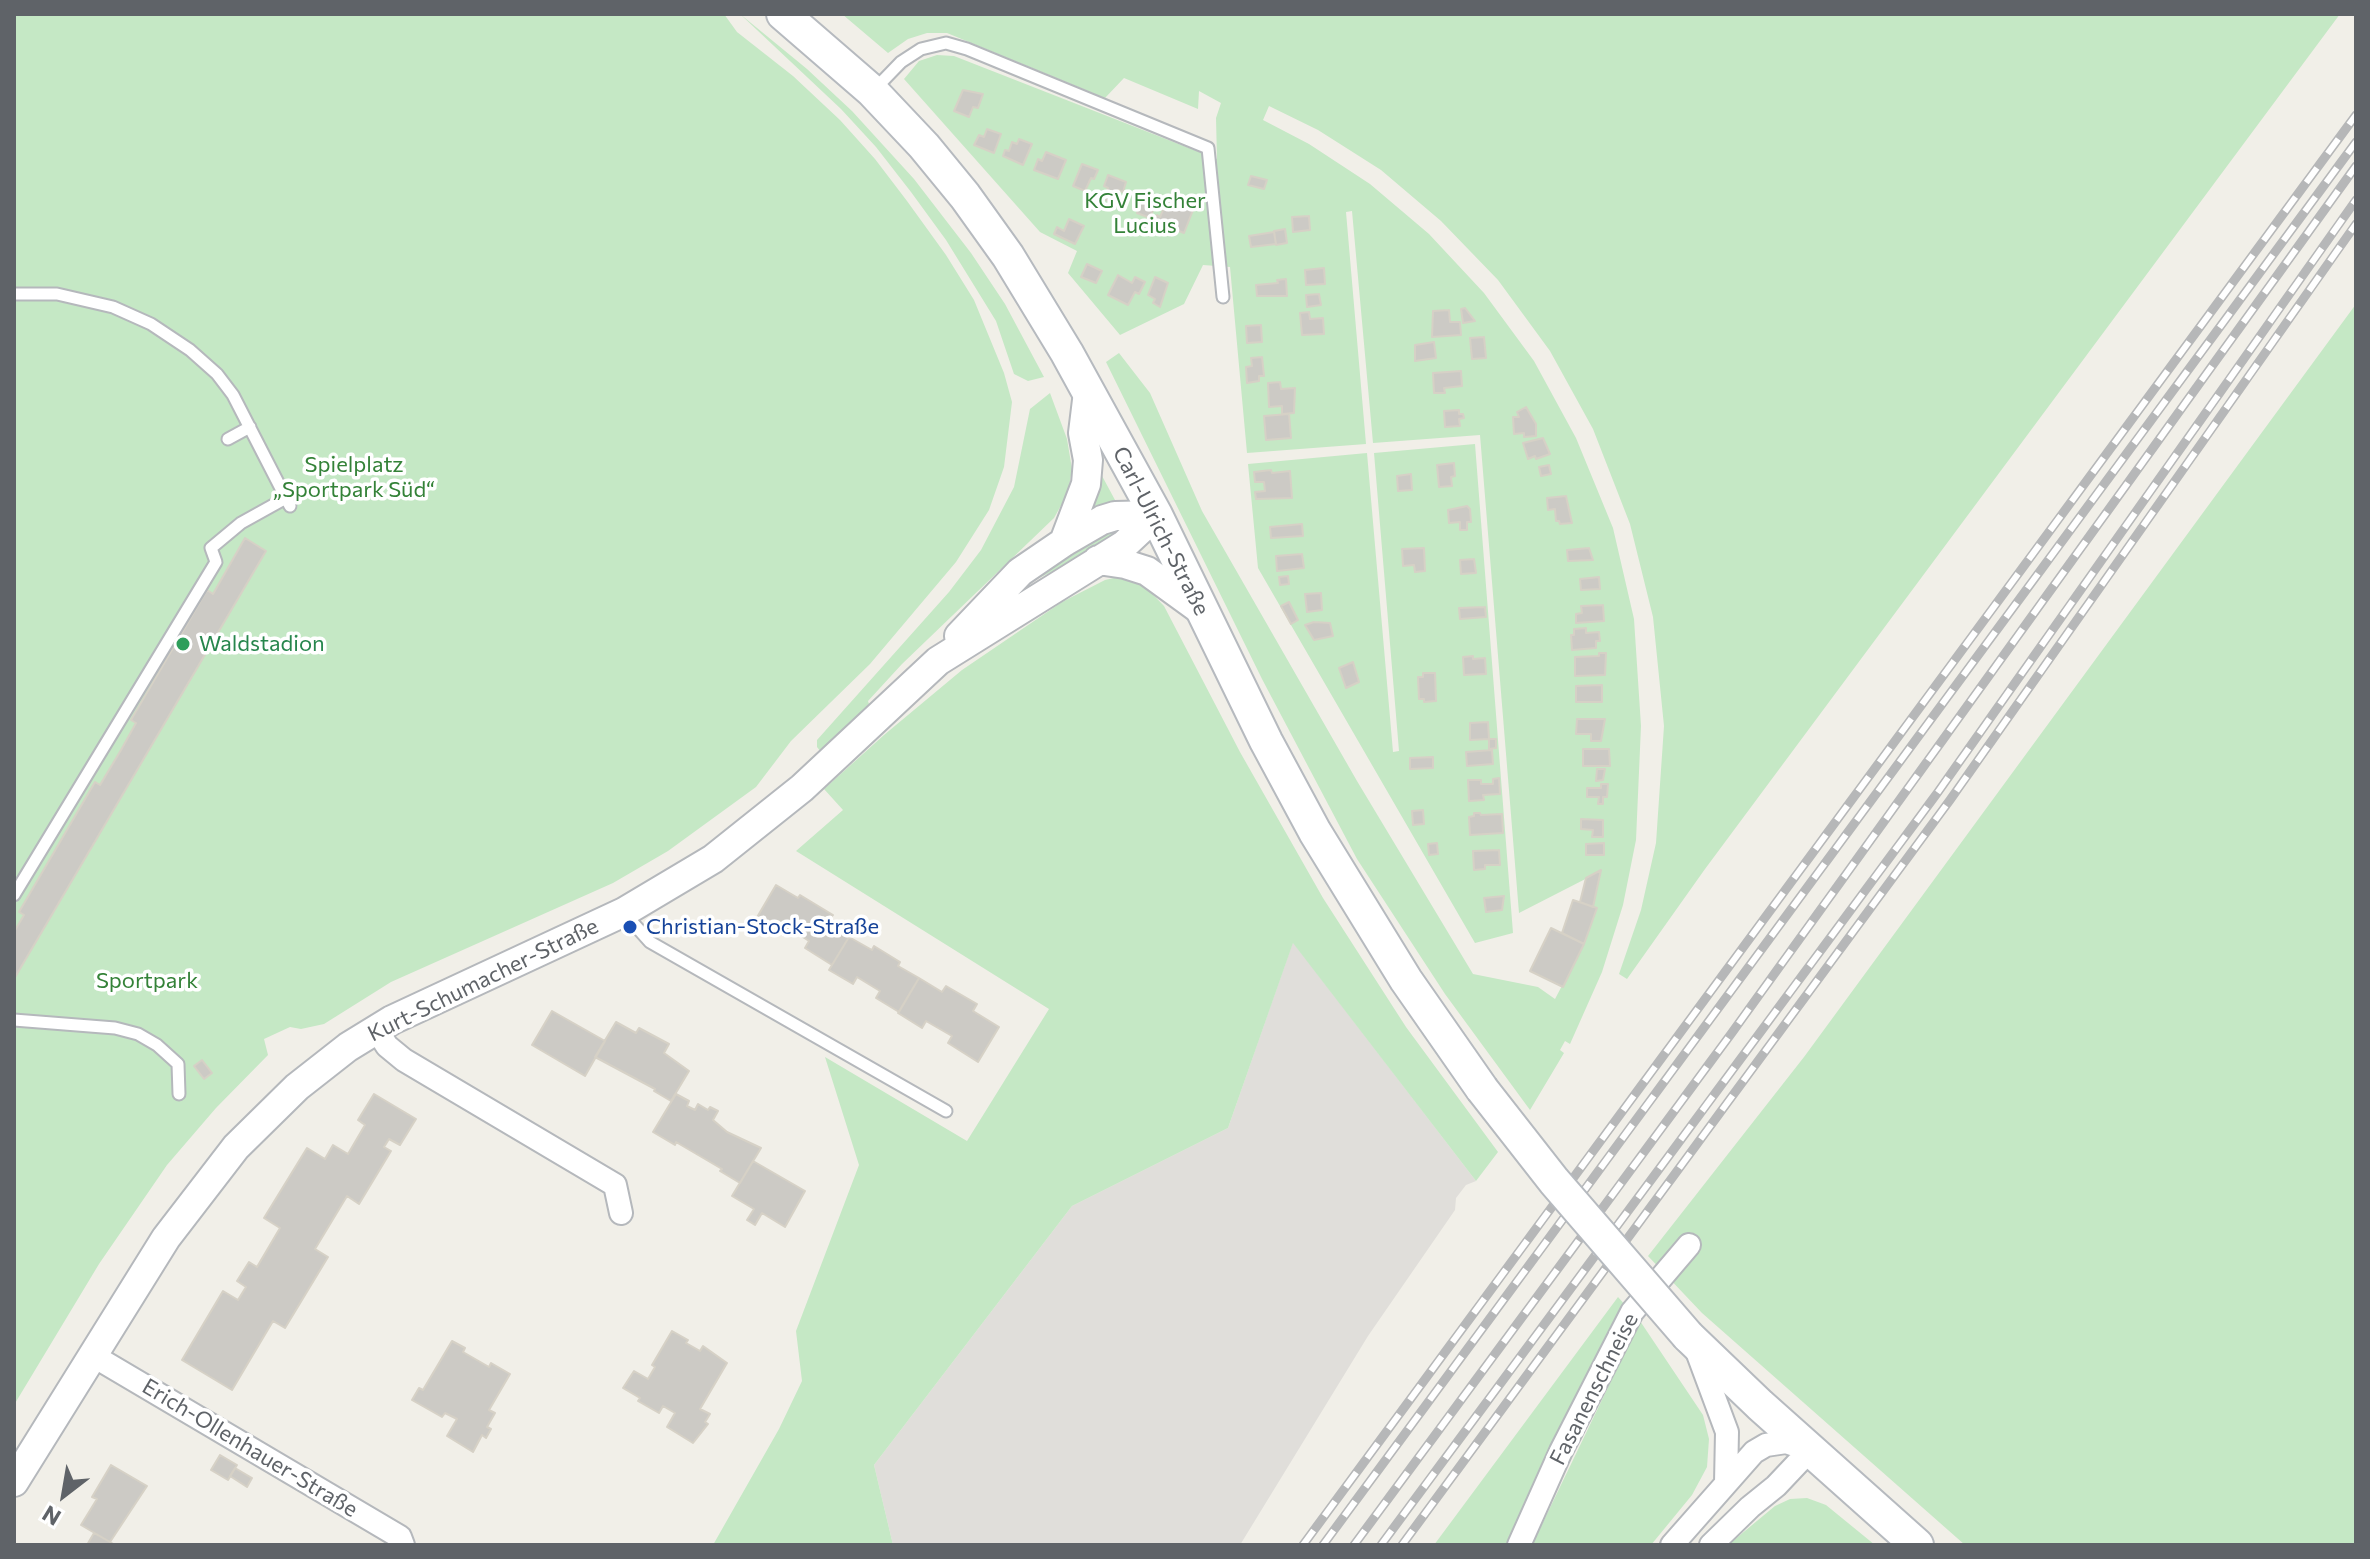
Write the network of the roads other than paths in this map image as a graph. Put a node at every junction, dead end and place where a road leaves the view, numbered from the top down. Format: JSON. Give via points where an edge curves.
{"nodes":[{"id":1,"x":783,"y":14,"type":"edge"},
{"id":2,"x":872,"y":91,"type":"junction"},
{"id":3,"x":14,"y":294,"type":"edge"},
{"id":4,"x":1223,"y":297,"type":"dead end"},
{"id":5,"x":1087,"y":390,"type":"junction"},
{"id":6,"x":250,"y":427,"type":"junction"},
{"id":7,"x":228,"y":439,"type":"dead end"},
{"id":8,"x":1156,"y":515,"type":"junction"},
{"id":9,"x":1064,"y":542,"type":"junction"},
{"id":10,"x":1098,"y":560,"type":"junction"},
{"id":11,"x":1202,"y":611,"type":"junction"},
{"id":12,"x":938,"y":661,"type":"junction"},
{"id":13,"x":14,"y":895,"type":"edge"},
{"id":14,"x":624,"y":912,"type":"junction"},
{"id":15,"x":14,"y":1020,"type":"edge"},
{"id":16,"x":376,"y":1029,"type":"junction"},
{"id":17,"x":179,"y":1094,"type":"dead end"},
{"id":18,"x":946,"y":1111,"type":"dead end"},
{"id":19,"x":621,"y":1213,"type":"dead end"},
{"id":20,"x":1689,"y":1245,"type":"dead end"},
{"id":21,"x":1691,"y":1338,"type":"junction"},
{"id":22,"x":92,"y":1355,"type":"junction"},
{"id":23,"x":1810,"y":1450,"type":"junction"},
{"id":24,"x":14,"y":1482,"type":"edge"},
{"id":25,"x":1726,"y":1483,"type":"junction"},
{"id":26,"x":403,"y":1545,"type":"edge"},
{"id":27,"x":1519,"y":1545,"type":"edge"},
{"id":28,"x":1672,"y":1545,"type":"edge"},
{"id":29,"x":1711,"y":1545,"type":"edge"},
{"id":30,"x":1917,"y":1545,"type":"edge"}],
"edges":[{"from":1,"to":2,"type":"main road","name":"Carl-Ulrich-Straße"},
{"from":2,"to":4,"type":"lane","via":[[921,49],[946,43],[1208,148]]},
{"from":2,"to":5,"type":"main road","name":"Carl-Ulrich-Straße","via":[[965,196],[1008,256]]},
{"from":3,"to":6,"type":"lane","via":[[76,298],[151,324],[217,374]]},
{"from":5,"to":8,"type":"main road","name":"Carl-Ulrich-Straße"},
{"from":5,"to":9,"type":"street","via":[[1086,484]]},
{"from":6,"to":7,"type":"lane"},
{"from":6,"to":13,"type":"lane","via":[[288,502],[241,523],[211,548],[216,562]]},
{"from":8,"to":9,"type":"street","name":"Kurt-Schumacher-Straße","via":[[1115,516]]},
{"from":8,"to":10,"type":"street","name":"Kurt-Schumacher-Straße","via":[[1124,545]]},
{"from":8,"to":11,"type":"main road","name":"Carl-Ulrich-Straße"},
{"from":9,"to":12,"type":"street","name":"Kurt-Schumacher-Straße","via":[[1020,572]]},
{"from":10,"to":11,"type":"street","via":[[1147,571]]},
{"from":10,"to":12,"type":"street","name":"Kurt-Schumacher-Straße"},
{"from":11,"to":21,"type":"main road","name":"Carl-Ulrich-Straße","bridge":true,"via":[[1266,741],[1414,991],[1554,1181]]},
{"from":12,"to":14,"type":"street","name":"Kurt-Schumacher-Straße","via":[[766,819]]},
{"from":14,"to":16,"type":"street","name":"Kurt-Schumacher-Straße"},
{"from":14,"to":18,"type":"lane","via":[[650,942]]},
{"from":15,"to":17,"type":"lane","via":[[138,1034],[178,1064]]},
{"from":16,"to":19,"type":"street","via":[[404,1060],[615,1185]]},
{"from":16,"to":22,"type":"street","name":"Kurt-Schumacher-Straße","via":[[297,1087],[236,1147],[166,1238]]},
{"from":20,"to":27,"type":"street","name":"Fasanenschneise","via":[[1632,1312]]},
{"from":21,"to":23,"type":"main road","name":"Carl-Ulrich-Straße"},
{"from":21,"to":25,"type":"street","via":[[1727,1432]]},
{"from":22,"to":24,"type":"street","name":"Kurt-Schumacher-Straße"},
{"from":22,"to":26,"type":"street","name":"Erich-Ollenhauer-Straße","via":[[400,1537]]},
{"from":23,"to":25,"type":"street","via":[[1786,1442],[1766,1445]]},
{"from":23,"to":29,"type":"street"},
{"from":23,"to":30,"type":"main road","name":"Carl-Ulrich-Straße"},
{"from":25,"to":28,"type":"street"}]}
